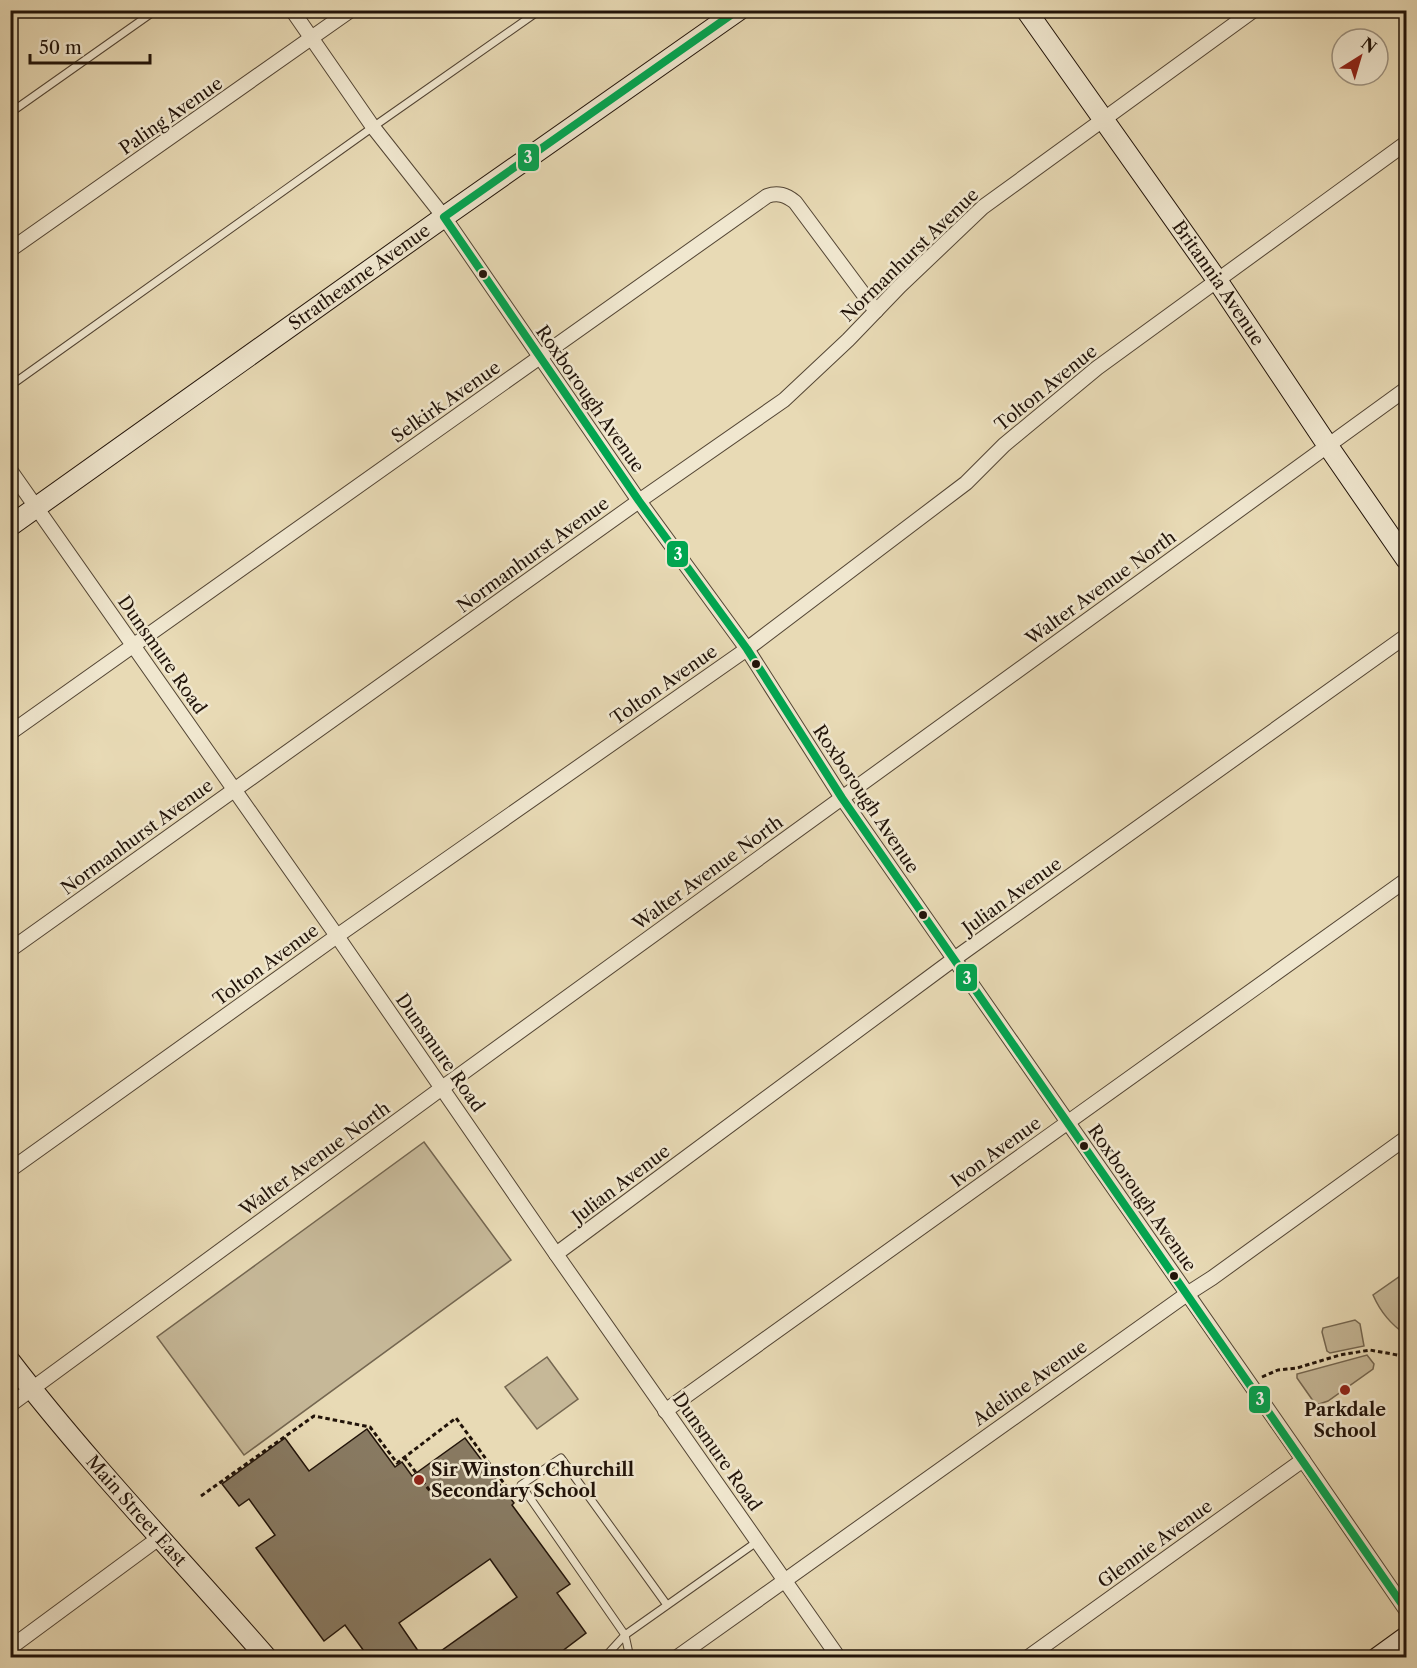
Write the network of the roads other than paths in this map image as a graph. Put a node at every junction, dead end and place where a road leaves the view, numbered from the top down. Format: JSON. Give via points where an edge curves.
{"nodes":[{"id":1,"x":156,"y":10,"type":"edge"},
{"id":2,"x":292,"y":10,"type":"edge"},
{"id":3,"x":351,"y":10,"type":"edge"},
{"id":4,"x":540,"y":10,"type":"edge"},
{"id":5,"x":738,"y":10,"type":"edge"},
{"id":6,"x":1026,"y":10,"type":"edge"},
{"id":7,"x":1254,"y":10,"type":"edge"},
{"id":8,"x":312,"y":38,"type":"junction"},
{"id":9,"x":10,"y":113,"type":"edge"},
{"id":10,"x":1103,"y":121,"type":"junction"},
{"id":11,"x":373,"y":127,"type":"junction"},
{"id":12,"x":1407,"y":143,"type":"edge"},
{"id":13,"x":444,"y":217,"type":"junction"},
{"id":14,"x":10,"y":250,"type":"edge"},
{"id":15,"x":1217,"y":280,"type":"junction"},
{"id":16,"x":876,"y":311,"type":"junction"},
{"id":17,"x":540,"y":358,"type":"junction"},
{"id":18,"x":10,"y":386,"type":"edge"},
{"id":19,"x":1407,"y":390,"type":"edge"},
{"id":20,"x":1328,"y":446,"type":"junction"},
{"id":21,"x":10,"y":470,"type":"edge"},
{"id":22,"x":639,"y":501,"type":"junction"},
{"id":23,"x":37,"y":507,"type":"junction"},
{"id":24,"x":10,"y":526,"type":"edge"},
{"id":25,"x":1407,"y":559,"type":"edge"},
{"id":26,"x":1407,"y":636,"type":"edge"},
{"id":27,"x":134,"y":646,"type":"junction"},
{"id":28,"x":747,"y":649,"type":"junction"},
{"id":29,"x":10,"y":734,"type":"edge"},
{"id":30,"x":234,"y":790,"type":"junction"},
{"id":31,"x":842,"y":798,"type":"junction"},
{"id":32,"x":1407,"y":880,"type":"edge"},
{"id":33,"x":337,"y":936,"type":"junction"},
{"id":34,"x":10,"y":950,"type":"edge"},
{"id":35,"x":954,"y":959,"type":"junction"},
{"id":36,"x":442,"y":1088,"type":"junction"},
{"id":37,"x":1068,"y":1123,"type":"junction"},
{"id":38,"x":1407,"y":1138,"type":"edge"},
{"id":39,"x":10,"y":1170,"type":"edge"},
{"id":40,"x":556,"y":1254,"type":"junction"},
{"id":41,"x":1187,"y":1294,"type":"junction"},
{"id":42,"x":10,"y":1361,"type":"edge"},
{"id":43,"x":32,"y":1389,"type":"junction"},
{"id":44,"x":10,"y":1405,"type":"edge"},
{"id":45,"x":665,"y":1411,"type":"junction"},
{"id":46,"x":1304,"y":1460,"type":"junction"},
{"id":47,"x":159,"y":1538,"type":"junction"},
{"id":48,"x":758,"y":1541,"type":"junction"},
{"id":49,"x":785,"y":1579,"type":"junction"},
{"id":50,"x":667,"y":1605,"type":"junction"},
{"id":51,"x":1407,"y":1610,"type":"edge"},
{"id":52,"x":625,"y":1635,"type":"junction"},
{"id":53,"x":1407,"y":1637,"type":"edge"},
{"id":54,"x":10,"y":1648,"type":"edge"},
{"id":55,"x":267,"y":1658,"type":"edge"},
{"id":56,"x":604,"y":1658,"type":"edge"},
{"id":57,"x":630,"y":1658,"type":"edge"},
{"id":58,"x":676,"y":1658,"type":"edge"},
{"id":59,"x":839,"y":1658,"type":"edge"},
{"id":60,"x":1027,"y":1658,"type":"edge"},
{"id":61,"x":1377,"y":1658,"type":"edge"}],
"edges":[{"from":1,"to":9,"type":"lane"},
{"from":2,"to":8,"type":"street","name":"Roxborough Avenue"},
{"from":3,"to":8,"type":"street","name":"Paling Avenue"},
{"from":4,"to":11,"type":"lane"},
{"from":5,"to":13,"type":"street","name":"Strathearne Avenue"},
{"from":6,"to":10,"type":"street","name":"Britannia Avenue"},
{"from":7,"to":10,"type":"street","name":"Normanhurst Avenue"},
{"from":8,"to":11,"type":"street","name":"Roxborough Avenue"},
{"from":8,"to":14,"type":"street","name":"Paling Avenue"},
{"from":10,"to":15,"type":"street","name":"Britannia Avenue"},
{"from":10,"to":16,"type":"street","name":"Normanhurst Avenue","via":[[983,207]]},
{"from":11,"to":13,"type":"street","name":"Roxborough Avenue"},
{"from":11,"to":18,"type":"lane"},
{"from":12,"to":15,"type":"street","name":"Tolton Avenue"},
{"from":13,"to":17,"type":"street","name":"Roxborough Avenue"},
{"from":13,"to":23,"type":"street","name":"Strathearne Avenue"},
{"from":15,"to":20,"type":"street","name":"Britannia Avenue"},
{"from":15,"to":28,"type":"street","name":"Tolton Avenue","via":[[1097,368],[1004,445],[966,483]]},
{"from":16,"to":17,"type":"street","name":"Selkirk Avenue","via":[[795,202],[774,194]]},
{"from":16,"to":22,"type":"street","name":"Normanhurst Avenue","via":[[784,400]]},
{"from":17,"to":22,"type":"street","name":"Roxborough Avenue"},
{"from":17,"to":27,"type":"street","name":"Selkirk Avenue"},
{"from":19,"to":20,"type":"street","name":"Walter Avenue North"},
{"from":20,"to":25,"type":"street","name":"Britannia Avenue"},
{"from":20,"to":31,"type":"street","name":"Walter Avenue North"},
{"from":21,"to":23,"type":"street","name":"Dunsmure Road"},
{"from":22,"to":28,"type":"street","name":"Roxborough Avenue"},
{"from":22,"to":30,"type":"street","name":"Normanhurst Avenue"},
{"from":23,"to":24,"type":"street","name":"Strathearne Avenue"},
{"from":23,"to":27,"type":"street","name":"Dunsmure Road"},
{"from":26,"to":35,"type":"street","name":"Julian Avenue"},
{"from":27,"to":29,"type":"street","name":"Selkirk Avenue"},
{"from":27,"to":30,"type":"street","name":"Dunsmure Road"},
{"from":28,"to":31,"type":"street","name":"Roxborough Avenue"},
{"from":28,"to":33,"type":"street","name":"Tolton Avenue"},
{"from":30,"to":33,"type":"street","name":"Dunsmure Road"},
{"from":30,"to":34,"type":"street","name":"Normanhurst Avenue"},
{"from":31,"to":35,"type":"street","name":"Roxborough Avenue"},
{"from":31,"to":36,"type":"street","name":"Walter Avenue North"},
{"from":32,"to":37,"type":"street","name":"Ivon Avenue"},
{"from":33,"to":36,"type":"street","name":"Dunsmure Road"},
{"from":33,"to":39,"type":"street","name":"Tolton Avenue"},
{"from":35,"to":37,"type":"street","name":"Roxborough Avenue"},
{"from":35,"to":40,"type":"street","name":"Julian Avenue"},
{"from":36,"to":40,"type":"street","name":"Dunsmure Road"},
{"from":36,"to":43,"type":"street","name":"Walter Avenue North"},
{"from":37,"to":41,"type":"street","name":"Roxborough Avenue"},
{"from":37,"to":45,"type":"street","name":"Ivon Avenue"},
{"from":38,"to":41,"type":"street","name":"Adeline Avenue"},
{"from":40,"to":45,"type":"street","name":"Dunsmure Road"},
{"from":41,"to":46,"type":"street","name":"Roxborough Avenue"},
{"from":41,"to":49,"type":"street","name":"Adeline Avenue"},
{"from":42,"to":43,"type":"street","name":"Main Street East"},
{"from":43,"to":44,"type":"street","name":"Walter Avenue North"},
{"from":43,"to":47,"type":"street","name":"Main Street East"},
{"from":45,"to":48,"type":"street","name":"Dunsmure Road"},
{"from":46,"to":51,"type":"street","name":"Roxborough Avenue"},
{"from":46,"to":60,"type":"street","name":"Glennie Avenue"},
{"from":47,"to":54,"type":"street"},
{"from":47,"to":55,"type":"street","name":"Main Street East"},
{"from":48,"to":49,"type":"street","name":"Dunsmure Road"},
{"from":48,"to":50,"type":"lane"},
{"from":49,"to":58,"type":"street","name":"Adeline Avenue"},
{"from":49,"to":59,"type":"street","name":"Dunsmure Road"},
{"from":50,"to":52,"type":"lane"},
{"from":50,"to":52,"type":"lane","via":[[561,1458],[521,1485]]},
{"from":52,"to":56,"type":"lane"},
{"from":52,"to":57,"type":"lane"},
{"from":53,"to":61,"type":"street"}]}
